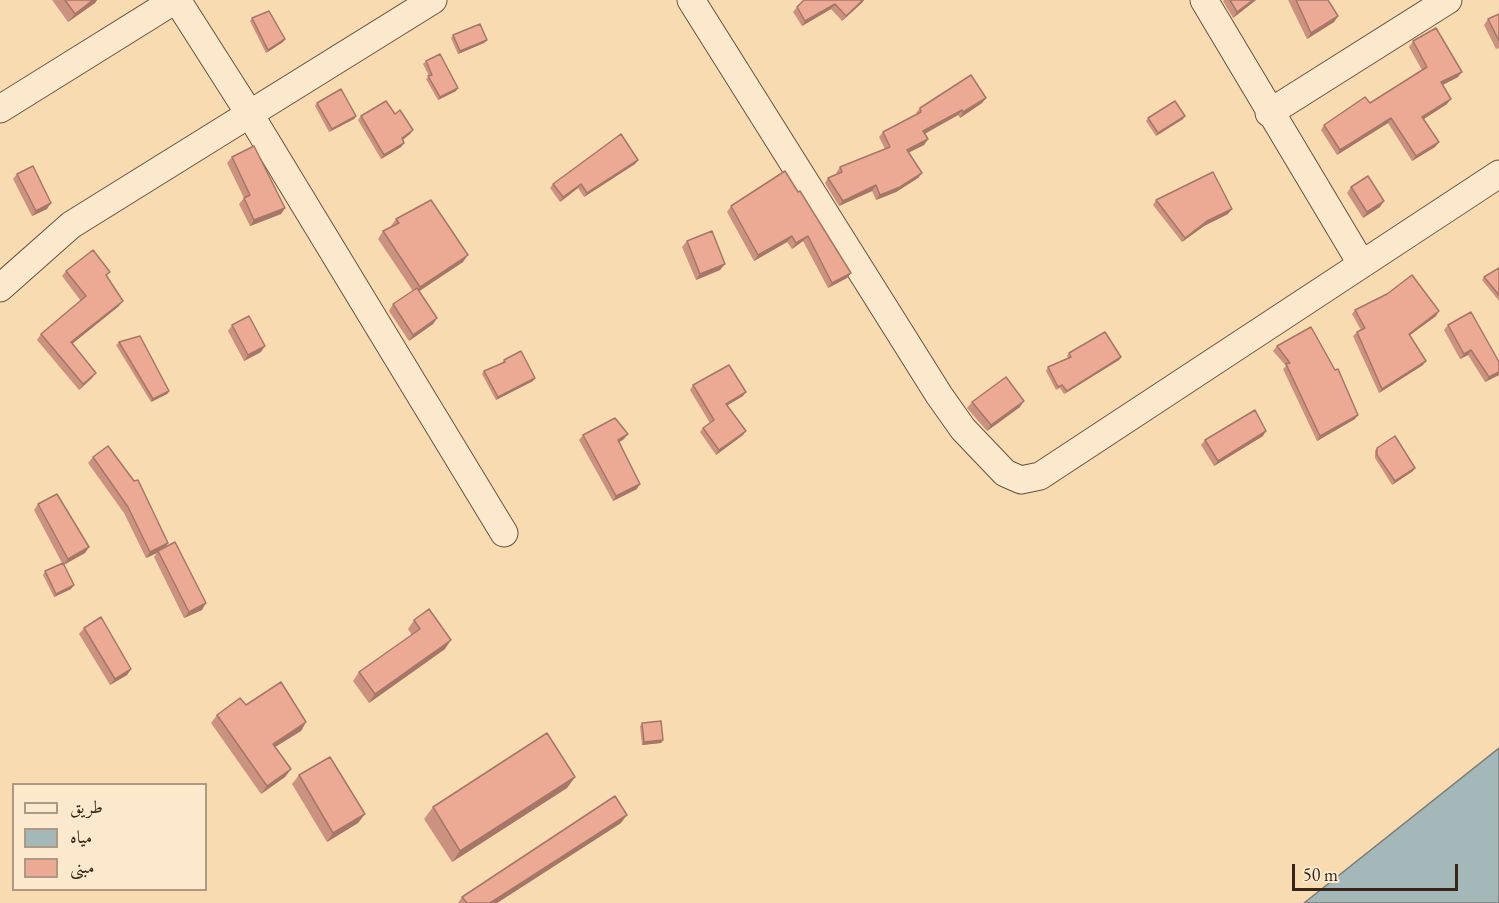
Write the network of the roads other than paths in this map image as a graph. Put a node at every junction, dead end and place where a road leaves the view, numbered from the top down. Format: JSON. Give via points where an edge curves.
{"nodes":[{"id":1,"x":176,"y":0,"type":"edge"},
{"id":2,"x":433,"y":0,"type":"edge"},
{"id":3,"x":691,"y":0,"type":"edge"},
{"id":4,"x":1204,"y":0,"type":"edge"},
{"id":5,"x":1448,"y":0,"type":"edge"},
{"id":6,"x":0,"y":109,"type":"edge"},
{"id":7,"x":249,"y":113,"type":"junction"},
{"id":8,"x":1269,"y":113,"type":"junction"},
{"id":9,"x":1499,"y":174,"type":"edge"},
{"id":10,"x":1361,"y":263,"type":"junction"},
{"id":11,"x":0,"y":288,"type":"edge"},
{"id":12,"x":504,"y":533,"type":"dead end"}],
"edges":[{"from":1,"to":6,"type":"street"},
{"from":1,"to":7,"type":"street"},
{"from":2,"to":7,"type":"street"},
{"from":3,"to":10,"type":"street","via":[[939,395],[963,429],[1005,473],[1021,480],[1040,476]]},
{"from":4,"to":8,"type":"street"},
{"from":5,"to":8,"type":"street"},
{"from":7,"to":11,"type":"street","via":[[71,225]]},
{"from":7,"to":12,"type":"street"},
{"from":8,"to":10,"type":"street"},
{"from":9,"to":10,"type":"street"}]}
